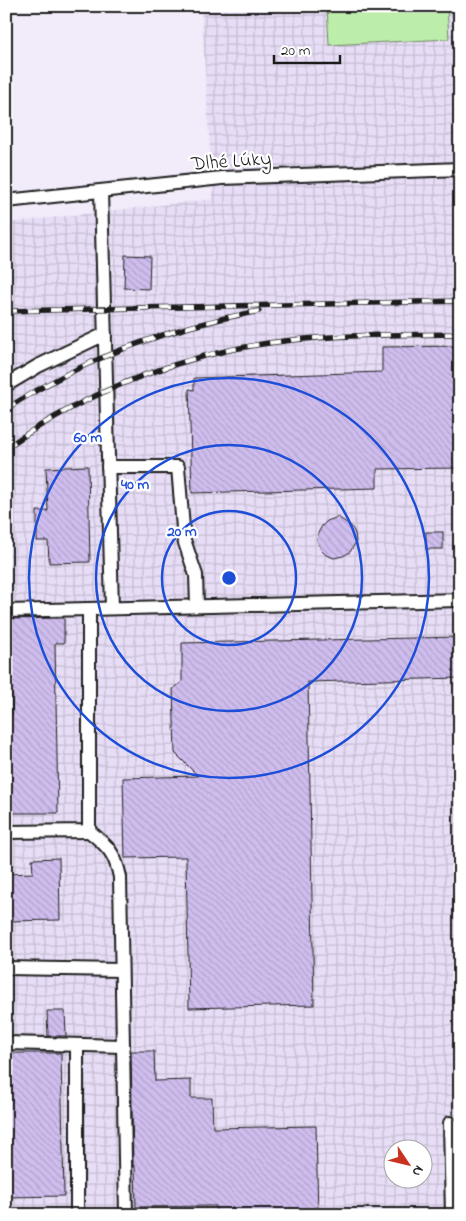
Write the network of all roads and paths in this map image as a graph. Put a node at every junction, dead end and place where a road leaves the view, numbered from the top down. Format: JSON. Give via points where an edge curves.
{"nodes":[{"id":1,"x":460,"y":169,"type":"edge"},
{"id":2,"x":101,"y":191,"type":"junction"},
{"id":3,"x":6,"y":201,"type":"edge"},
{"id":4,"x":105,"y":334,"type":"junction"},
{"id":5,"x":6,"y":385,"type":"edge"},
{"id":6,"x":108,"y":466,"type":"junction"},
{"id":7,"x":460,"y":600,"type":"edge"},
{"id":8,"x":197,"y":606,"type":"junction"},
{"id":9,"x":112,"y":608,"type":"junction"},
{"id":10,"x":89,"y":609,"type":"junction"},
{"id":11,"x":6,"y":611,"type":"edge"},
{"id":12,"x":89,"y":831,"type":"junction"},
{"id":13,"x":6,"y":832,"type":"edge"},
{"id":14,"x":6,"y":968,"type":"edge"},
{"id":15,"x":121,"y":970,"type":"junction"},
{"id":16,"x":6,"y":1043,"type":"edge"},
{"id":17,"x":76,"y":1045,"type":"junction"},
{"id":18,"x":123,"y":1046,"type":"junction"},
{"id":19,"x":450,"y":1123,"type":"dead end"},
{"id":20,"x":77,"y":1215,"type":"edge"},
{"id":21,"x":126,"y":1215,"type":"edge"},
{"id":22,"x":452,"y":1215,"type":"edge"}],
"edges":[{"from":1,"to":2,"type":"lane","name":"Dlhé Lúky","via":[[222,178]]},
{"from":2,"to":3,"type":"lane","name":"Dlhé Lúky"},
{"from":2,"to":4,"type":"lane"},
{"from":4,"to":5,"type":"lane"},
{"from":4,"to":6,"type":"lane"},
{"from":6,"to":8,"type":"lane","via":[[178,467],[184,540],[196,576]]},
{"from":6,"to":9,"type":"lane"},
{"from":7,"to":8,"type":"lane"},
{"from":8,"to":9,"type":"lane"},
{"from":9,"to":10,"type":"lane"},
{"from":10,"to":11,"type":"lane"},
{"from":10,"to":12,"type":"lane"},
{"from":12,"to":13,"type":"lane"},
{"from":12,"to":15,"type":"lane","via":[[108,846],[117,862]]},
{"from":14,"to":15,"type":"lane"},
{"from":15,"to":18,"type":"lane"},
{"from":16,"to":17,"type":"lane"},
{"from":17,"to":18,"type":"lane"},
{"from":17,"to":20,"type":"lane"},
{"from":18,"to":21,"type":"lane"},
{"from":19,"to":22,"type":"lane"}]}
